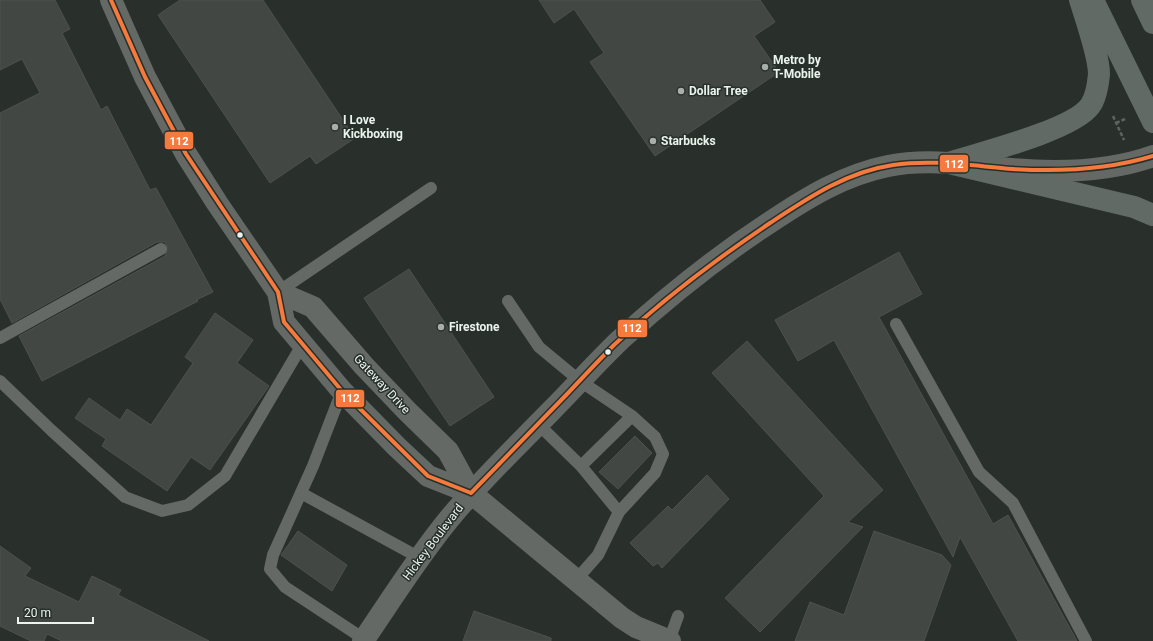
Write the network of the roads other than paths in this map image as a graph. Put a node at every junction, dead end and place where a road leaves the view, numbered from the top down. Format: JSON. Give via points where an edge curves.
{"nodes":[{"id":1,"x":111,"y":0,"type":"edge"},
{"id":2,"x":1080,"y":0,"type":"edge"},
{"id":3,"x":1093,"y":0,"type":"edge"},
{"id":4,"x":1142,"y":0,"type":"edge"},
{"id":5,"x":1148,"y":0,"type":"edge"},
{"id":6,"x":1153,"y":6,"type":"edge"},
{"id":7,"x":1153,"y":23,"type":"edge"},
{"id":8,"x":1153,"y":122,"type":"edge"},
{"id":9,"x":1153,"y":156,"type":"edge"},
{"id":10,"x":949,"y":162,"type":"junction"},
{"id":11,"x":431,"y":188,"type":"dead end"},
{"id":12,"x":1153,"y":215,"type":"edge"},
{"id":13,"x":161,"y":249,"type":"dead end"},
{"id":14,"x":278,"y":292,"type":"junction"},
{"id":15,"x":508,"y":301,"type":"dead end"},
{"id":16,"x":896,"y":324,"type":"dead end"},
{"id":17,"x":0,"y":338,"type":"edge"},
{"id":18,"x":302,"y":345,"type":"junction"},
{"id":19,"x":0,"y":381,"type":"edge"},
{"id":20,"x":580,"y":381,"type":"junction"},
{"id":21,"x":342,"y":391,"type":"junction"},
{"id":22,"x":632,"y":416,"type":"junction"},
{"id":23,"x":538,"y":424,"type":"junction"},
{"id":24,"x":582,"y":466,"type":"junction"},
{"id":25,"x":301,"y":493,"type":"junction"},
{"id":26,"x":471,"y":493,"type":"junction"},
{"id":27,"x":619,"y":512,"type":"junction"},
{"id":28,"x":420,"y":558,"type":"junction"},
{"id":29,"x":576,"y":580,"type":"junction"},
{"id":30,"x":678,"y":616,"type":"dead end"},
{"id":31,"x":364,"y":640,"type":"edge"},
{"id":32,"x":670,"y":641,"type":"edge"},
{"id":33,"x":1086,"y":641,"type":"edge"}],
"edges":[{"from":1,"to":14,"type":"street","name":"Gateway Drive","via":[[145,77],[188,158]]},
{"from":2,"to":10,"type":"main road","via":[[1099,73],[1095,97],[1090,106],[1083,114],[1062,126]]},
{"from":3,"to":8,"type":"main road"},
{"from":4,"to":7,"type":"main road"},
{"from":5,"to":6,"type":"main road"},
{"from":9,"to":10,"type":"street","name":"Hickey Boulevard","via":[[1114,166],[1067,170],[1013,169]]},
{"from":10,"to":12,"type":"main road","via":[[1134,207]]},
{"from":10,"to":20,"type":"street","name":"Hickey Boulevard","via":[[908,163],[872,170],[835,183],[801,202],[726,252],[676,292],[619,341]]},
{"from":11,"to":14,"type":"lane"},
{"from":13,"to":17,"type":"lane"},
{"from":14,"to":18,"type":"street","name":"Gateway Drive","via":[[284,322]]},
{"from":14,"to":26,"type":"street","name":"Gateway Drive","via":[[313,307],[369,372],[448,451]]},
{"from":15,"to":20,"type":"lane","via":[[539,347]]},
{"from":16,"to":33,"type":"lane","via":[[979,472],[1013,503]]},
{"from":18,"to":19,"type":"lane","via":[[225,476],[188,505],[162,511],[125,498]]},
{"from":18,"to":21,"type":"street","name":"Gateway Drive"},
{"from":20,"to":22,"type":"lane"},
{"from":20,"to":23,"type":"street","name":"Hickey Boulevard"},
{"from":21,"to":25,"type":"lane"},
{"from":21,"to":26,"type":"street","name":"Gateway Drive","via":[[428,476]]},
{"from":22,"to":24,"type":"lane"},
{"from":22,"to":27,"type":"lane","via":[[655,437],[663,454],[654,473]]},
{"from":23,"to":24,"type":"lane"},
{"from":23,"to":26,"type":"street","name":"Hickey Boulevard"},
{"from":24,"to":27,"type":"lane"},
{"from":25,"to":28,"type":"lane"},
{"from":25,"to":31,"type":"lane","via":[[273,555],[270,569],[285,587]]},
{"from":26,"to":28,"type":"street","name":"Hickey Boulevard"},
{"from":26,"to":29,"type":"street","name":"Gateway Drive"},
{"from":27,"to":29,"type":"lane","via":[[598,555]]},
{"from":28,"to":31,"type":"street","name":"Hickey Boulevard"},
{"from":29,"to":32,"type":"street","name":"Gateway Drive","via":[[636,627]]},
{"from":30,"to":32,"type":"lane"}]}
